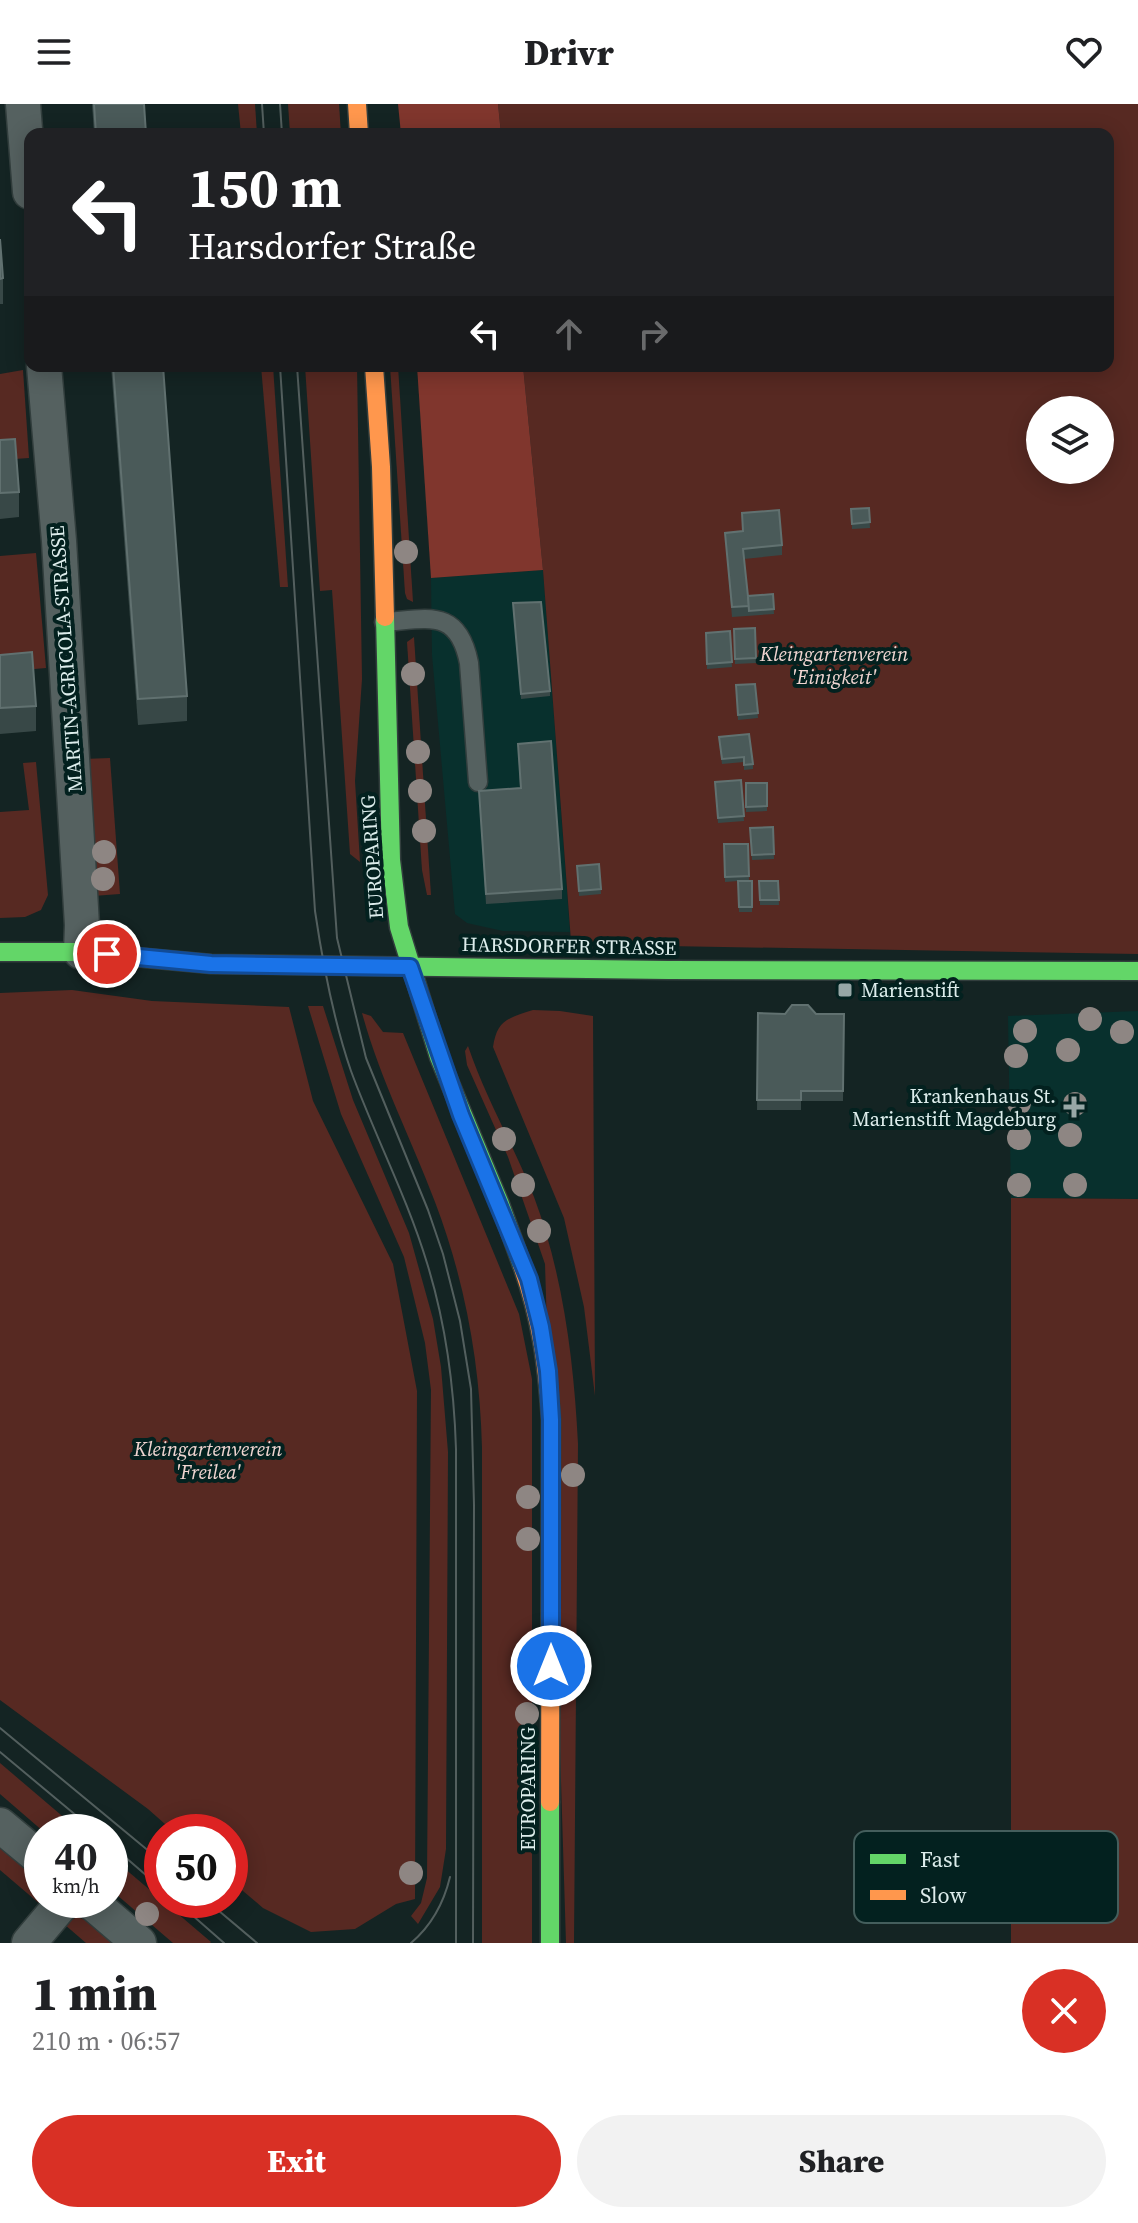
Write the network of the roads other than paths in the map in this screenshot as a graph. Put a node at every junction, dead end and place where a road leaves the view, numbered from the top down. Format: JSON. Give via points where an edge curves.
{"nodes":[{"id":1,"x":23,"y":104,"type":"edge"},
{"id":2,"x":357,"y":104,"type":"edge"},
{"id":3,"x":25,"y":128,"type":"edge"},
{"id":4,"x":359,"y":128,"type":"edge"},
{"id":5,"x":44,"y":372,"type":"edge"},
{"id":6,"x":374,"y":372,"type":"edge"},
{"id":7,"x":384,"y":622,"type":"junction"},
{"id":8,"x":478,"y":782,"type":"dead end"},
{"id":9,"x":0,"y":952,"type":"edge"},
{"id":10,"x":81,"y":952,"type":"junction"},
{"id":11,"x":410,"y":967,"type":"junction"},
{"id":12,"x":1138,"y":971,"type":"edge"},
{"id":13,"x":0,"y":1825,"type":"edge"},
{"id":14,"x":24,"y":1845,"type":"edge"},
{"id":15,"x":50,"y":1918,"type":"edge"},
{"id":16,"x":110,"y":1918,"type":"edge"},
{"id":17,"x":29,"y":1943,"type":"edge"},
{"id":18,"x":139,"y":1943,"type":"edge"},
{"id":19,"x":550,"y":1943,"type":"edge"}],
"edges":[{"from":1,"to":3,"type":"street"},
{"from":2,"to":4,"type":"main road"},
{"from":5,"to":10,"type":"street","name":"MARTIN-AGRICOLA-STRASSE"},
{"from":6,"to":7,"type":"main road","name":"EUROPARING"},
{"from":7,"to":8,"type":"lane","via":[[443,620],[461,636],[469,663]]},
{"from":7,"to":11,"type":"main road","name":"EUROPARING","via":[[391,860],[395,911]]},
{"from":9,"to":10,"type":"main road","name":"HARSDORFER STRASSE"},
{"from":10,"to":11,"type":"main road","name":"HARSDORFER STRASSE","via":[[211,964]]},
{"from":11,"to":12,"type":"main road","name":"HARSDORFER STRASSE"},
{"from":11,"to":19,"type":"main road","name":"EUROPARING","via":[[461,1115],[529,1279],[548,1371]]},
{"from":13,"to":14,"type":"street"},
{"from":15,"to":17,"type":"street"},
{"from":16,"to":18,"type":"street"}]}
